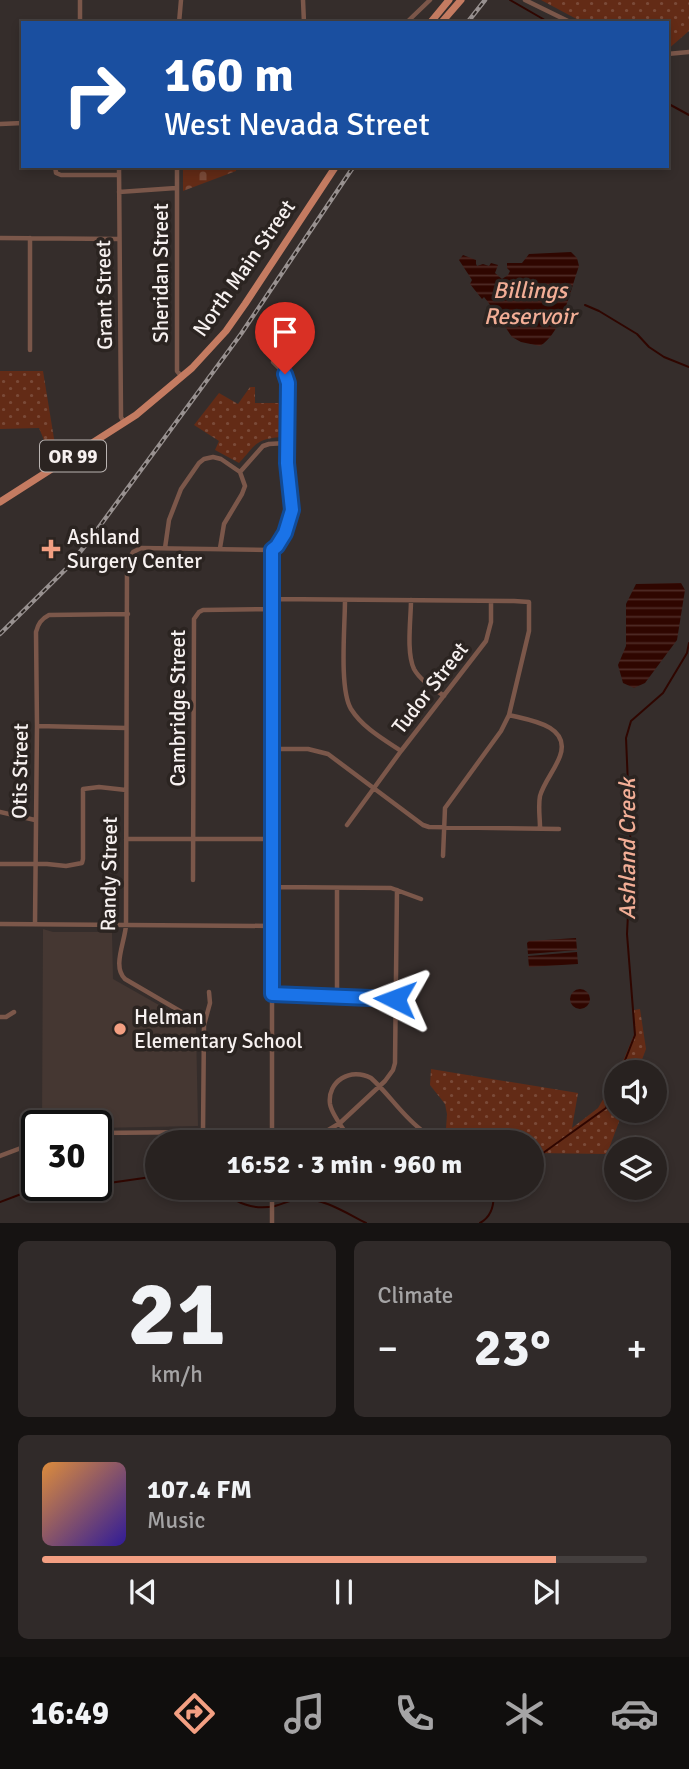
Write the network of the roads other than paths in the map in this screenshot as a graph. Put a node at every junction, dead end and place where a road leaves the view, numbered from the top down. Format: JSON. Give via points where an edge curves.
{"nodes":[{"id":1,"x":80,"y":0,"type":"edge"},
{"id":2,"x":181,"y":0,"type":"edge"},
{"id":3,"x":303,"y":0,"type":"edge"},
{"id":4,"x":430,"y":0,"type":"edge"},
{"id":5,"x":449,"y":0,"type":"edge"},
{"id":6,"x":461,"y":0,"type":"edge"},
{"id":7,"x":525,"y":0,"type":"edge"},
{"id":8,"x":80,"y":21,"type":"edge"},
{"id":9,"x":179,"y":21,"type":"edge"},
{"id":10,"x":304,"y":21,"type":"edge"},
{"id":11,"x":408,"y":21,"type":"edge"},
{"id":12,"x":432,"y":21,"type":"edge"},
{"id":13,"x":443,"y":21,"type":"edge"},
{"id":14,"x":568,"y":21,"type":"edge"},
{"id":15,"x":689,"y":52,"type":"edge"},
{"id":16,"x":669,"y":54,"type":"edge"},
{"id":17,"x":21,"y":123,"type":"edge"},
{"id":18,"x":0,"y":124,"type":"edge"},
{"id":19,"x":55,"y":168,"type":"edge"},
{"id":20,"x":119,"y":168,"type":"edge"},
{"id":21,"x":177,"y":168,"type":"edge"},
{"id":22,"x":334,"y":168,"type":"edge"},
{"id":23,"x":119,"y":175,"type":"junction"},
{"id":24,"x":176,"y":188,"type":"junction"},
{"id":25,"x":119,"y":192,"type":"junction"},
{"id":26,"x":0,"y":238,"type":"edge"},
{"id":27,"x":30,"y":238,"type":"junction"},
{"id":28,"x":119,"y":239,"type":"junction"},
{"id":29,"x":292,"y":333,"type":"dead end"},
{"id":30,"x":30,"y":350,"type":"dead end"},
{"id":31,"x":182,"y":377,"type":"junction"},
{"id":32,"x":124,"y":423,"type":"junction"},
{"id":33,"x":286,"y":443,"type":"junction"},
{"id":34,"x":240,"y":472,"type":"junction"},
{"id":35,"x":0,"y":502,"type":"edge"},
{"id":36,"x":166,"y":548,"type":"junction"},
{"id":37,"x":220,"y":548,"type":"junction"},
{"id":38,"x":272,"y":550,"type":"junction"},
{"id":39,"x":272,"y":599,"type":"junction"},
{"id":40,"x":345,"y":600,"type":"junction"},
{"id":41,"x":411,"y":600,"type":"junction"},
{"id":42,"x":491,"y":601,"type":"junction"},
{"id":43,"x":273,"y":609,"type":"junction"},
{"id":44,"x":128,"y":614,"type":"junction"},
{"id":45,"x":443,"y":696,"type":"junction"},
{"id":46,"x":509,"y":715,"type":"junction"},
{"id":47,"x":37,"y":726,"type":"junction"},
{"id":48,"x":126,"y":728,"type":"junction"},
{"id":49,"x":273,"y":749,"type":"junction"},
{"id":50,"x":401,"y":751,"type":"junction"},
{"id":51,"x":374,"y":789,"type":"junction"},
{"id":52,"x":126,"y":790,"type":"junction"},
{"id":53,"x":0,"y":812,"type":"edge"},
{"id":54,"x":35,"y":820,"type":"junction"},
{"id":55,"x":348,"y":825,"type":"dead end"},
{"id":56,"x":443,"y":827,"type":"junction"},
{"id":57,"x":540,"y":829,"type":"junction"},
{"id":58,"x":559,"y":829,"type":"dead end"},
{"id":59,"x":126,"y":839,"type":"junction"},
{"id":60,"x":193,"y":839,"type":"junction"},
{"id":61,"x":273,"y":839,"type":"junction"},
{"id":62,"x":443,"y":856,"type":"dead end"},
{"id":63,"x":0,"y":864,"type":"edge"},
{"id":64,"x":34,"y":865,"type":"junction"},
{"id":65,"x":193,"y":880,"type":"dead end"},
{"id":66,"x":273,"y":887,"type":"junction"},
{"id":67,"x":337,"y":888,"type":"junction"},
{"id":68,"x":397,"y":890,"type":"junction"},
{"id":69,"x":421,"y":899,"type":"dead end"},
{"id":70,"x":0,"y":924,"type":"edge"},
{"id":71,"x":35,"y":924,"type":"junction"},
{"id":72,"x":126,"y":925,"type":"junction"},
{"id":73,"x":272,"y":926,"type":"junction"},
{"id":74,"x":209,"y":992,"type":"dead end"},
{"id":75,"x":272,"y":994,"type":"junction"},
{"id":76,"x":337,"y":997,"type":"junction"},
{"id":77,"x":395,"y":999,"type":"junction"},
{"id":78,"x":14,"y":1012,"type":"dead end"},
{"id":79,"x":0,"y":1017,"type":"edge"},
{"id":80,"x":204,"y":1025,"type":"junction"},
{"id":81,"x":380,"y":1087,"type":"junction"},
{"id":82,"x":340,"y":1123,"type":"junction"},
{"id":83,"x":203,"y":1130,"type":"edge"},
{"id":84,"x":271,"y":1130,"type":"edge"},
{"id":85,"x":328,"y":1130,"type":"edge"},
{"id":86,"x":345,"y":1130,"type":"edge"},
{"id":87,"x":422,"y":1130,"type":"edge"},
{"id":88,"x":112,"y":1133,"type":"edge"},
{"id":89,"x":145,"y":1133,"type":"edge"},
{"id":90,"x":21,"y":1148,"type":"edge"},
{"id":91,"x":0,"y":1156,"type":"edge"},
{"id":92,"x":272,"y":1200,"type":"edge"},
{"id":93,"x":272,"y":1223,"type":"edge"}],
"edges":[{"from":1,"to":8,"type":"street"},
{"from":2,"to":9,"type":"street"},
{"from":3,"to":10,"type":"street"},
{"from":4,"to":11,"type":"street"},
{"from":5,"to":12,"type":"main road"},
{"from":6,"to":13,"type":"main road"},
{"from":7,"to":14,"type":"street"},
{"from":15,"to":16,"type":"street"},
{"from":17,"to":18,"type":"street"},
{"from":19,"to":23,"type":"street","via":[[61,175]]},
{"from":20,"to":23,"type":"street","name":"Grant Street"},
{"from":21,"to":24,"type":"street","name":"Sheridan Street"},
{"from":22,"to":31,"type":"main road","name":"North Main Street","number":"OR 99","via":[[226,331]]},
{"from":23,"to":25,"type":"street","name":"Grant Street"},
{"from":24,"to":25,"type":"street"},
{"from":24,"to":31,"type":"street","name":"Sheridan Street","via":[[177,371]]},
{"from":25,"to":28,"type":"street","name":"Grant Street"},
{"from":26,"to":27,"type":"street"},
{"from":27,"to":28,"type":"street"},
{"from":27,"to":30,"type":"street"},
{"from":28,"to":32,"type":"street","name":"Grant Street"},
{"from":29,"to":33,"type":"street","via":[[273,361],[288,380]]},
{"from":31,"to":32,"type":"main road","name":"North Main Street","number":"OR 99"},
{"from":32,"to":35,"type":"main road","name":"North Main Street","number":"OR 99"},
{"from":33,"to":34,"type":"street","via":[[263,446]]},
{"from":33,"to":38,"type":"street","via":[[292,510],[285,533]]},
{"from":34,"to":36,"type":"street","via":[[217,458],[199,463],[176,498]]},
{"from":34,"to":37,"type":"street","via":[[245,490],[224,524]]},
{"from":36,"to":37,"type":"street"},
{"from":36,"to":44,"type":"street","name":"Randy Street","via":[[136,550],[129,558]]},
{"from":37,"to":38,"type":"street"},
{"from":38,"to":39,"type":"street"},
{"from":39,"to":40,"type":"street"},
{"from":39,"to":43,"type":"street"},
{"from":40,"to":41,"type":"street"},
{"from":40,"to":50,"type":"street","via":[[347,701],[367,727]]},
{"from":41,"to":42,"type":"street"},
{"from":41,"to":45,"type":"street","via":[[411,659],[419,675]]},
{"from":42,"to":45,"type":"street","name":"Tudor Street","via":[[486,641]]},
{"from":42,"to":46,"type":"street","via":[[529,603],[529,631]]},
{"from":43,"to":49,"type":"street"},
{"from":43,"to":60,"type":"street","name":"Cambridge Street","via":[[203,610],[194,619]]},
{"from":44,"to":47,"type":"street","name":"Otis Street","via":[[54,614],[40,620],[36,632]]},
{"from":44,"to":48,"type":"street","name":"Randy Street"},
{"from":45,"to":50,"type":"street","name":"Tudor Street"},
{"from":46,"to":56,"type":"street","via":[[445,808]]},
{"from":46,"to":57,"type":"street","via":[[547,725],[561,743],[541,794]]},
{"from":47,"to":48,"type":"street"},
{"from":47,"to":54,"type":"street","name":"Otis Street"},
{"from":48,"to":52,"type":"street","name":"Randy Street"},
{"from":49,"to":51,"type":"street","via":[[321,752]]},
{"from":49,"to":61,"type":"street"},
{"from":50,"to":51,"type":"street","name":"Tudor Street"},
{"from":51,"to":55,"type":"street","name":"Tudor Street"},
{"from":51,"to":56,"type":"street","via":[[423,825]]},
{"from":52,"to":59,"type":"street","name":"Randy Street"},
{"from":52,"to":64,"type":"street","via":[[83,789],[82,863]]},
{"from":53,"to":54,"type":"street"},
{"from":54,"to":64,"type":"street","name":"Otis Street"},
{"from":56,"to":57,"type":"street"},
{"from":56,"to":62,"type":"street"},
{"from":57,"to":58,"type":"street"},
{"from":59,"to":60,"type":"street"},
{"from":59,"to":72,"type":"street","name":"Randy Street"},
{"from":60,"to":61,"type":"street"},
{"from":60,"to":65,"type":"street","name":"Cambridge Street"},
{"from":61,"to":66,"type":"street"},
{"from":63,"to":64,"type":"street"},
{"from":64,"to":71,"type":"street","name":"Otis Street"},
{"from":66,"to":67,"type":"street"},
{"from":66,"to":73,"type":"street"},
{"from":67,"to":68,"type":"street"},
{"from":67,"to":76,"type":"street"},
{"from":68,"to":69,"type":"street"},
{"from":68,"to":77,"type":"street"},
{"from":70,"to":71,"type":"street"},
{"from":71,"to":72,"type":"street"},
{"from":72,"to":73,"type":"street"},
{"from":72,"to":80,"type":"street","name":"Randy Street","via":[[120,975]]},
{"from":73,"to":75,"type":"street"},
{"from":74,"to":80,"type":"street"},
{"from":75,"to":76,"type":"street"},
{"from":75,"to":84,"type":"street"},
{"from":76,"to":77,"type":"street"},
{"from":77,"to":81,"type":"street","via":[[395,1063]]},
{"from":78,"to":79,"type":"street"},
{"from":80,"to":83,"type":"street"},
{"from":81,"to":82,"type":"street"},
{"from":81,"to":82,"type":"street","via":[[369,1076],[359,1074],[339,1081],[330,1102]]},
{"from":81,"to":87,"type":"street"},
{"from":82,"to":85,"type":"street"},
{"from":82,"to":86,"type":"street"},
{"from":88,"to":89,"type":"street"},
{"from":90,"to":91,"type":"street"},
{"from":92,"to":93,"type":"street"}]}
